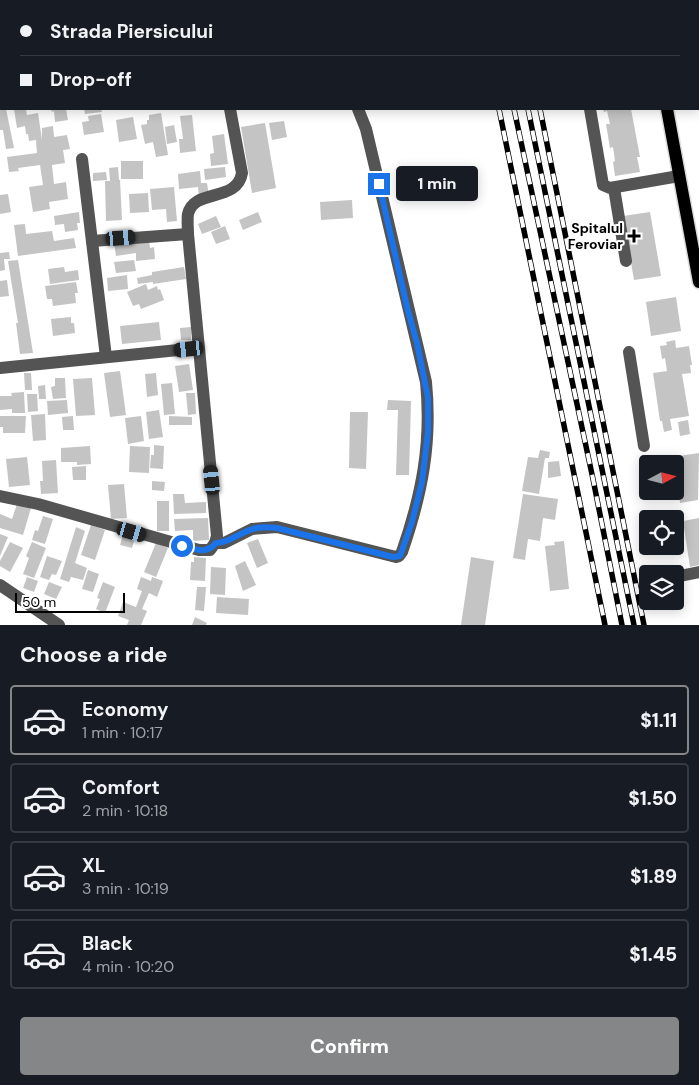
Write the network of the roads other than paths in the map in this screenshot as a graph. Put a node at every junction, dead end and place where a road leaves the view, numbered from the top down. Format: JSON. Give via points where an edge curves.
{"nodes":[{"id":1,"x":230,"y":110,"type":"edge"},
{"id":2,"x":358,"y":110,"type":"edge"},
{"id":3,"x":590,"y":110,"type":"edge"},
{"id":4,"x":667,"y":110,"type":"edge"},
{"id":5,"x":82,"y":159,"type":"dead end"},
{"id":6,"x":679,"y":176,"type":"junction"},
{"id":7,"x":614,"y":188,"type":"junction"},
{"id":8,"x":188,"y":234,"type":"junction"},
{"id":9,"x":92,"y":240,"type":"junction"},
{"id":10,"x":626,"y":261,"type":"dead end"},
{"id":11,"x":698,"y":276,"type":"edge"},
{"id":12,"x":198,"y":348,"type":"junction"},
{"id":13,"x":629,"y":352,"type":"dead end"},
{"id":14,"x":106,"y":357,"type":"junction"},
{"id":15,"x":0,"y":368,"type":"edge"},
{"id":16,"x":644,"y":446,"type":"dead end"},
{"id":17,"x":0,"y":496,"type":"edge"},
{"id":18,"x":216,"y":543,"type":"junction"},
{"id":19,"x":699,"y":572,"type":"edge"},
{"id":20,"x":684,"y":575,"type":"edge"},
{"id":21,"x":0,"y":585,"type":"edge"},
{"id":22,"x":59,"y":625,"type":"edge"}],
"edges":[{"from":1,"to":8,"type":"street","via":[[241,180],[236,187],[192,206],[188,214]]},
{"from":2,"to":18,"type":"street","via":[[366,129],[426,382],[427,448],[412,522],[402,552],[396,557],[269,527],[252,529],[224,543]]},
{"from":3,"to":7,"type":"street","via":[[602,181],[606,187]]},
{"from":4,"to":6,"type":"main road"},
{"from":5,"to":9,"type":"street"},
{"from":6,"to":7,"type":"street"},
{"from":6,"to":11,"type":"main road"},
{"from":7,"to":10,"type":"street"},
{"from":8,"to":9,"type":"street"},
{"from":8,"to":12,"type":"street"},
{"from":9,"to":14,"type":"street"},
{"from":12,"to":14,"type":"street"},
{"from":12,"to":18,"type":"street"},
{"from":13,"to":16,"type":"street"},
{"from":14,"to":15,"type":"street"},
{"from":17,"to":18,"type":"street","via":[[199,550],[210,550]]},
{"from":19,"to":20,"type":"street"},
{"from":21,"to":22,"type":"street"}]}
